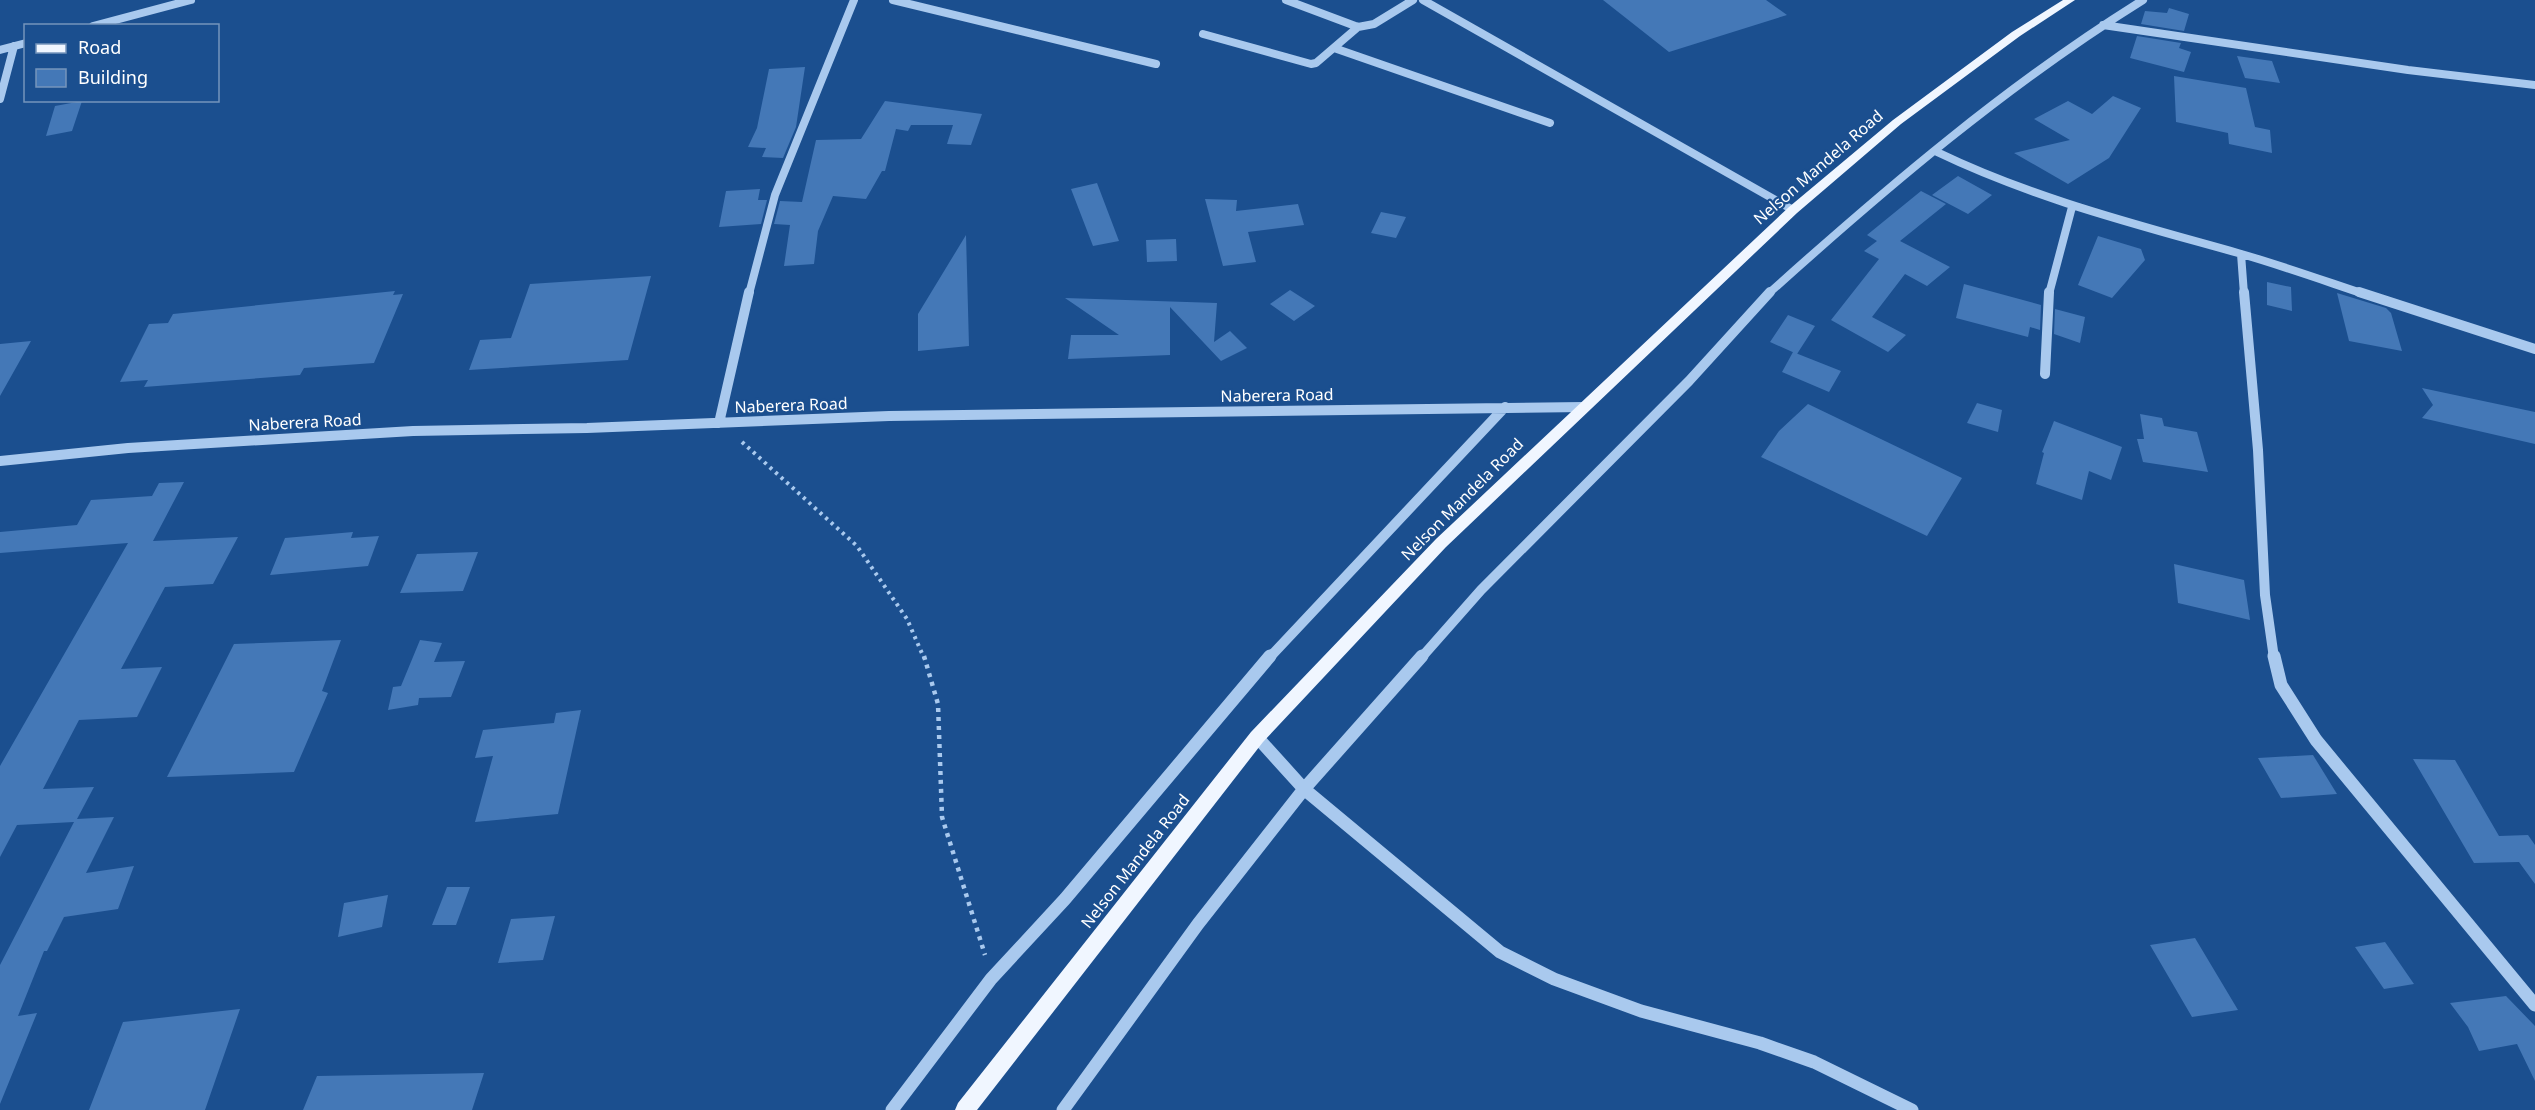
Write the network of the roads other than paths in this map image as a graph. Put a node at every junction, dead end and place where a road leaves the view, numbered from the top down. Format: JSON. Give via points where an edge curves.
{"nodes":[{"id":1,"x":191,"y":0,"type":"edge"},
{"id":2,"x":854,"y":0,"type":"edge"},
{"id":3,"x":893,"y":0,"type":"edge"},
{"id":4,"x":1286,"y":0,"type":"edge"},
{"id":5,"x":1413,"y":0,"type":"edge"},
{"id":6,"x":1423,"y":0,"type":"edge"},
{"id":7,"x":2070,"y":0,"type":"edge"},
{"id":8,"x":2143,"y":0,"type":"edge"},
{"id":9,"x":101,"y":24,"type":"edge"},
{"id":10,"x":2103,"y":25,"type":"junction"},
{"id":11,"x":1358,"y":27,"type":"junction"},
{"id":12,"x":1203,"y":34,"type":"dead end"},
{"id":13,"x":24,"y":44,"type":"edge"},
{"id":14,"x":14,"y":46,"type":"junction"},
{"id":15,"x":1334,"y":48,"type":"junction"},
{"id":16,"x":0,"y":50,"type":"edge"},
{"id":17,"x":1156,"y":64,"type":"dead end"},
{"id":18,"x":2535,"y":85,"type":"edge"},
{"id":19,"x":0,"y":99,"type":"edge"},
{"id":20,"x":1550,"y":123,"type":"dead end"},
{"id":21,"x":1937,"y":153,"type":"junction"},
{"id":22,"x":2072,"y":207,"type":"junction"},
{"id":23,"x":1793,"y":210,"type":"junction"},
{"id":24,"x":2241,"y":254,"type":"junction"},
{"id":25,"x":2535,"y":350,"type":"edge"},
{"id":26,"x":2045,"y":374,"type":"dead end"},
{"id":27,"x":1505,"y":407,"type":"junction"},
{"id":28,"x":1584,"y":407,"type":"junction"},
{"id":29,"x":719,"y":423,"type":"junction"},
{"id":30,"x":0,"y":461,"type":"edge"},
{"id":31,"x":1257,"y":737,"type":"junction"},
{"id":32,"x":1304,"y":789,"type":"junction"},
{"id":33,"x":2535,"y":1005,"type":"edge"},
{"id":34,"x":892,"y":1110,"type":"edge"},
{"id":35,"x":965,"y":1110,"type":"edge"},
{"id":36,"x":1063,"y":1110,"type":"edge"},
{"id":37,"x":1912,"y":1110,"type":"edge"}],
"edges":[{"from":1,"to":9,"type":"street"},
{"from":2,"to":29,"type":"street","via":[[775,195]]},
{"from":3,"to":17,"type":"street"},
{"from":4,"to":11,"type":"street"},
{"from":5,"to":11,"type":"street","via":[[1374,24]]},
{"from":6,"to":23,"type":"street"},
{"from":7,"to":23,"type":"main road","name":"Nelson Mandela Road","via":[[2016,34],[1897,122]]},
{"from":8,"to":10,"type":"street"},
{"from":10,"to":18,"type":"street"},
{"from":10,"to":21,"type":"street","via":[[1977,115]]},
{"from":11,"to":15,"type":"street"},
{"from":12,"to":15,"type":"street","via":[[1303,63],[1316,63]]},
{"from":13,"to":14,"type":"street"},
{"from":14,"to":16,"type":"street"},
{"from":14,"to":19,"type":"street"},
{"from":15,"to":20,"type":"street"},
{"from":21,"to":22,"type":"street"},
{"from":21,"to":32,"type":"street","via":[[1769,294],[1689,381],[1482,590]]},
{"from":22,"to":24,"type":"street"},
{"from":22,"to":26,"type":"street","via":[[2049,287]]},
{"from":23,"to":28,"type":"main road","name":"Nelson Mandela Road"},
{"from":24,"to":25,"type":"street"},
{"from":24,"to":33,"type":"street","via":[[2258,450],[2265,595],[2269,636],[2281,685],[2316,740]]},
{"from":27,"to":28,"type":"street","name":"Naberera Road"},
{"from":27,"to":29,"type":"street","name":"Naberera Road","via":[[889,416]]},
{"from":27,"to":34,"type":"street","via":[[1295,628],[992,979]]},
{"from":28,"to":31,"type":"main road","name":"Nelson Mandela Road","via":[[1441,543]]},
{"from":29,"to":30,"type":"street","name":"Naberera Road","via":[[413,431],[128,448]]},
{"from":31,"to":32,"type":"street"},
{"from":31,"to":35,"type":"main road","name":"Nelson Mandela Road"},
{"from":32,"to":36,"type":"street","via":[[1198,924]]},
{"from":32,"to":37,"type":"street","via":[[1500,952],[1554,979],[1641,1011],[1814,1062]]}]}
